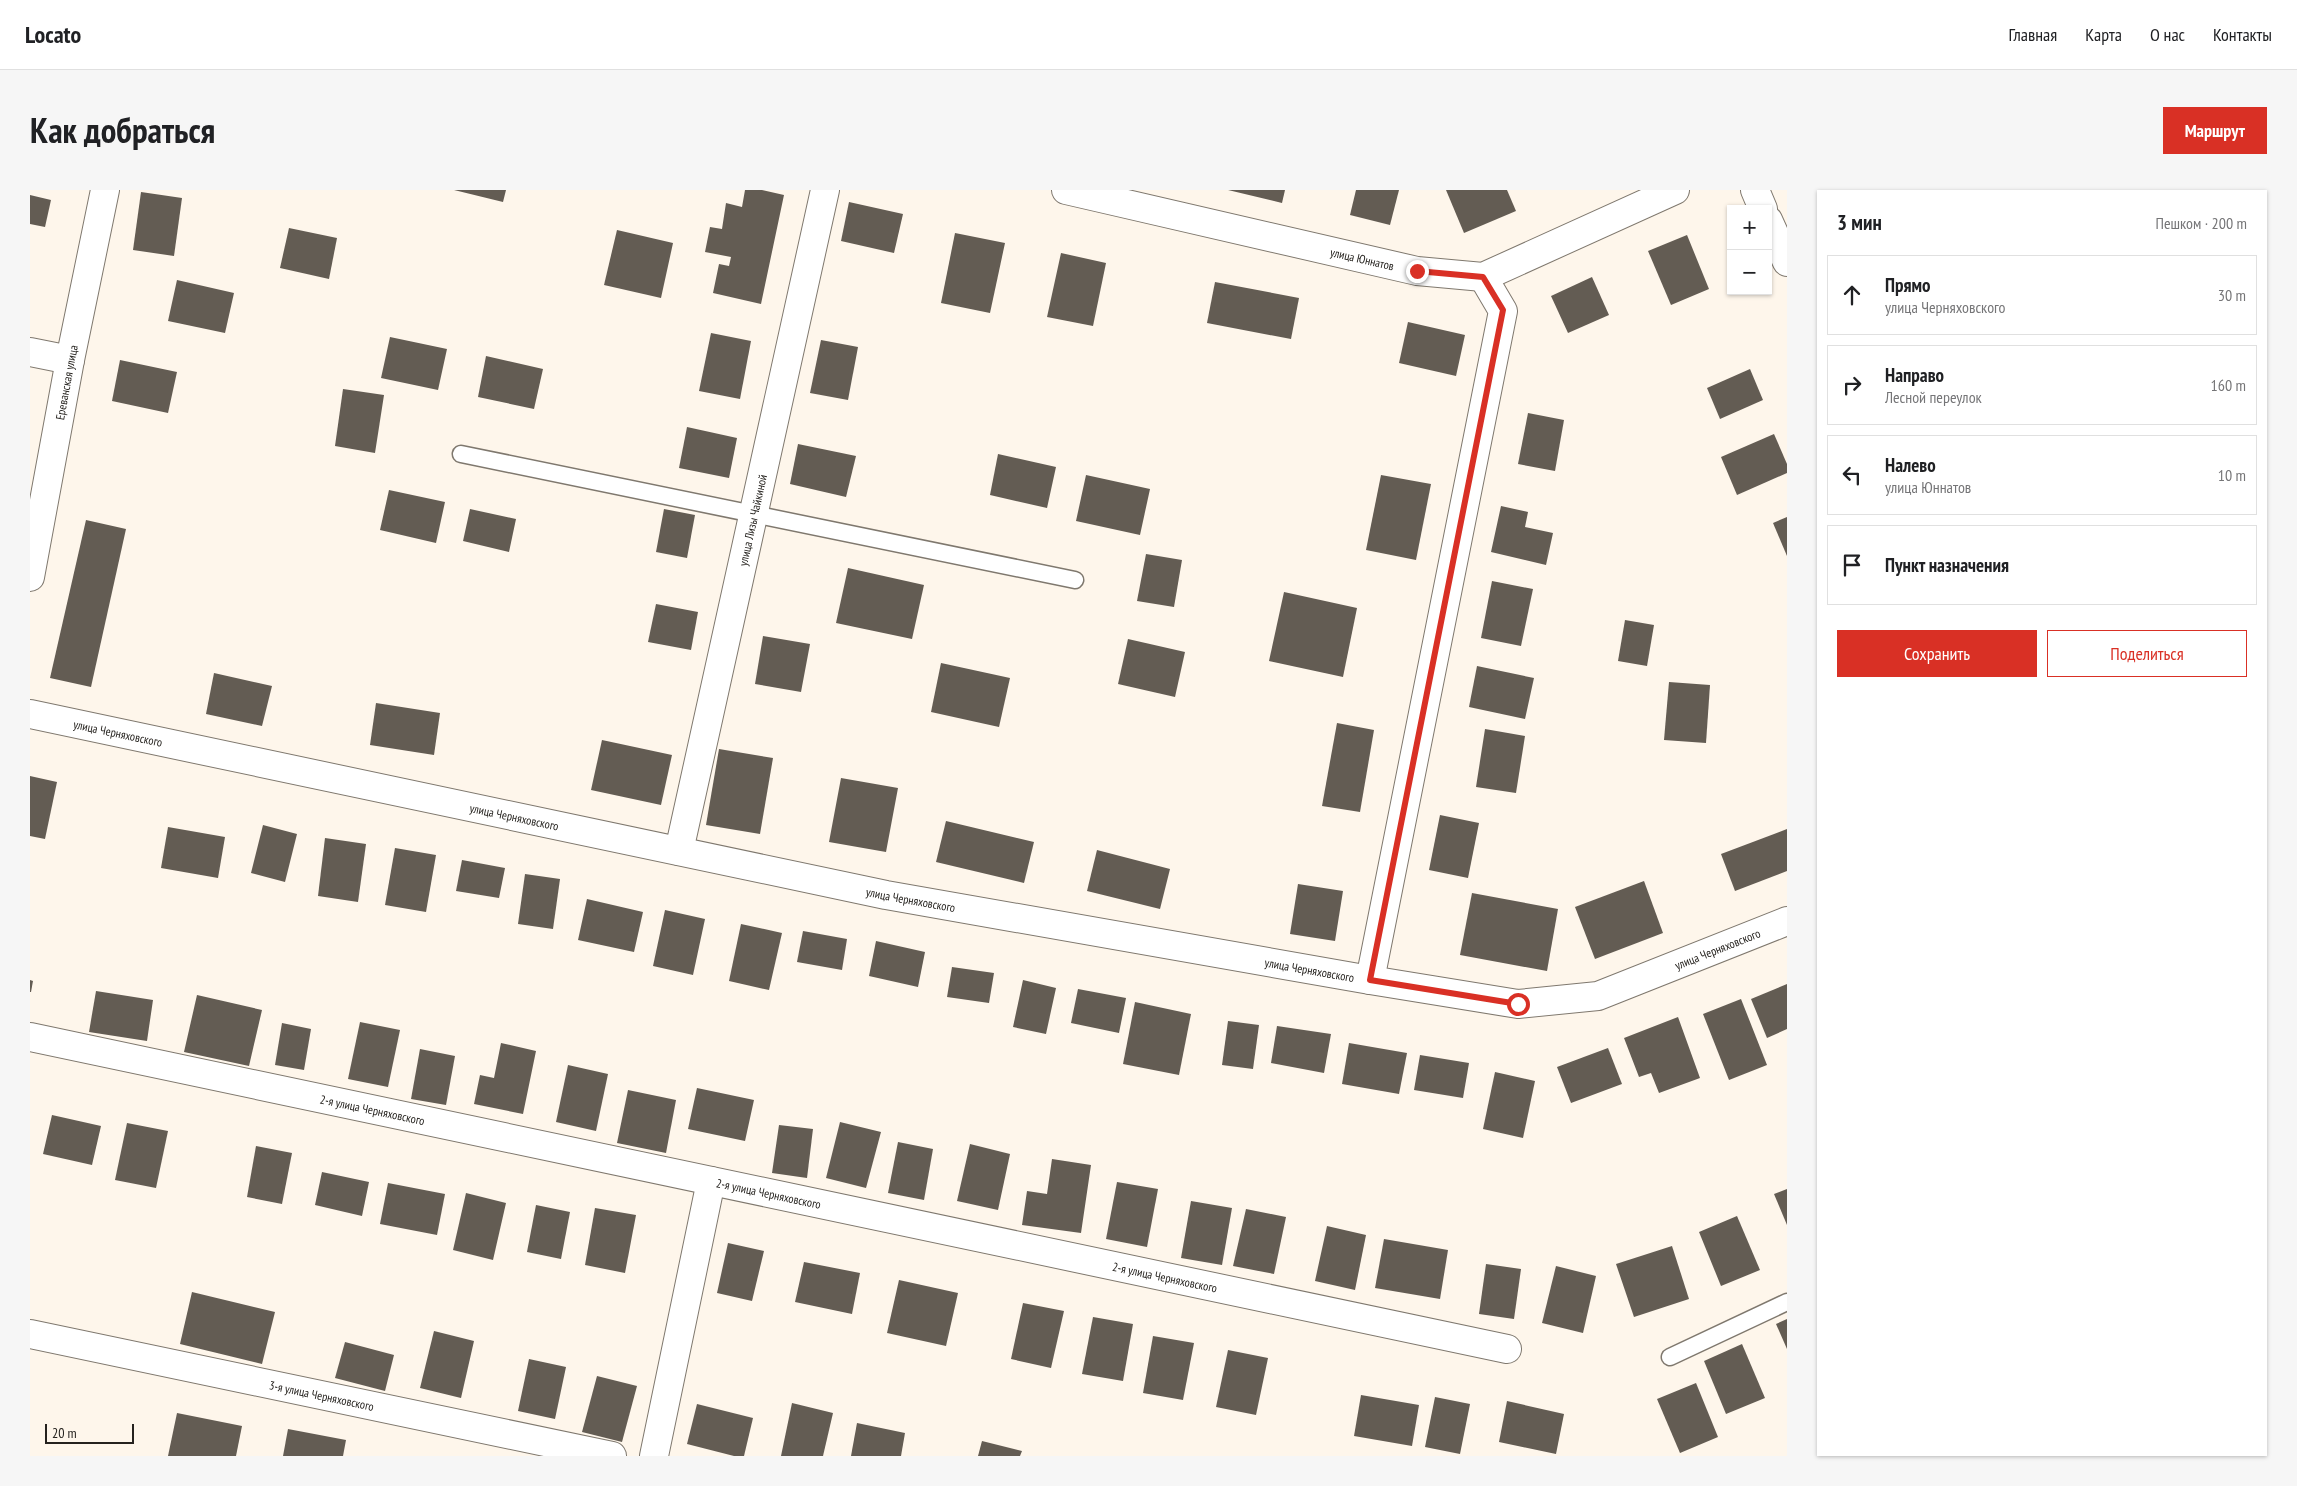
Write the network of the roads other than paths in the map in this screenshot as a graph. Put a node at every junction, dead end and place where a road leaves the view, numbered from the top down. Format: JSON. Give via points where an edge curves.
{"nodes":[{"id":1,"x":105,"y":190,"type":"edge"},
{"id":2,"x":825,"y":190,"type":"edge"},
{"id":3,"x":1066,"y":190,"type":"edge"},
{"id":4,"x":1675,"y":190,"type":"edge"},
{"id":5,"x":1755,"y":190,"type":"edge"},
{"id":6,"x":1761,"y":205,"type":"edge"},
{"id":7,"x":1772,"y":229,"type":"edge"},
{"id":8,"x":1787,"y":262,"type":"edge"},
{"id":9,"x":1483,"y":277,"type":"junction"},
{"id":10,"x":30,"y":352,"type":"edge"},
{"id":11,"x":70,"y":360,"type":"junction"},
{"id":12,"x":461,"y":454,"type":"dead end"},
{"id":13,"x":755,"y":515,"type":"junction"},
{"id":14,"x":30,"y":577,"type":"edge"},
{"id":15,"x":1075,"y":580,"type":"dead end"},
{"id":16,"x":30,"y":714,"type":"edge"},
{"id":17,"x":679,"y":851,"type":"junction"},
{"id":18,"x":1787,"y":921,"type":"edge"},
{"id":19,"x":1370,"y":980,"type":"junction"},
{"id":20,"x":30,"y":1037,"type":"edge"},
{"id":21,"x":711,"y":1181,"type":"junction"},
{"id":22,"x":1787,"y":1302,"type":"edge"},
{"id":23,"x":30,"y":1334,"type":"edge"},
{"id":24,"x":1507,"y":1348,"type":"dead end"},
{"id":25,"x":1670,"y":1357,"type":"dead end"},
{"id":26,"x":612,"y":1456,"type":"edge"},
{"id":27,"x":654,"y":1456,"type":"edge"}],
"edges":[{"from":1,"to":11,"type":"street","name":"Ереванская улица"},
{"from":2,"to":13,"type":"street","name":"улица Лизы Чайкиной"},
{"from":3,"to":9,"type":"street","name":"улица Юннатов","via":[[1417,271]]},
{"from":4,"to":9,"type":"street","name":"улица Юннатов"},
{"from":5,"to":6,"type":"street"},
{"from":7,"to":8,"type":"street"},
{"from":9,"to":19,"type":"street","via":[[1503,310]]},
{"from":10,"to":11,"type":"street"},
{"from":11,"to":14,"type":"street","name":"Ереванская улица"},
{"from":12,"to":13,"type":"lane"},
{"from":13,"to":15,"type":"lane"},
{"from":13,"to":17,"type":"street","name":"улица Лизы Чайкиной"},
{"from":16,"to":17,"type":"street","name":"улица Черняховского"},
{"from":17,"to":19,"type":"street","name":"улица Черняховского","via":[[886,895]]},
{"from":18,"to":19,"type":"street","name":"улица Черняховского","via":[[1598,996],[1518,1004]]},
{"from":20,"to":21,"type":"street","name":"2-я улица Черняховского"},
{"from":21,"to":24,"type":"street","name":"2-я улица Черняховского"},
{"from":21,"to":27,"type":"street"},
{"from":22,"to":25,"type":"lane"},
{"from":23,"to":26,"type":"street","name":"3-я улица Черняховского"}]}
